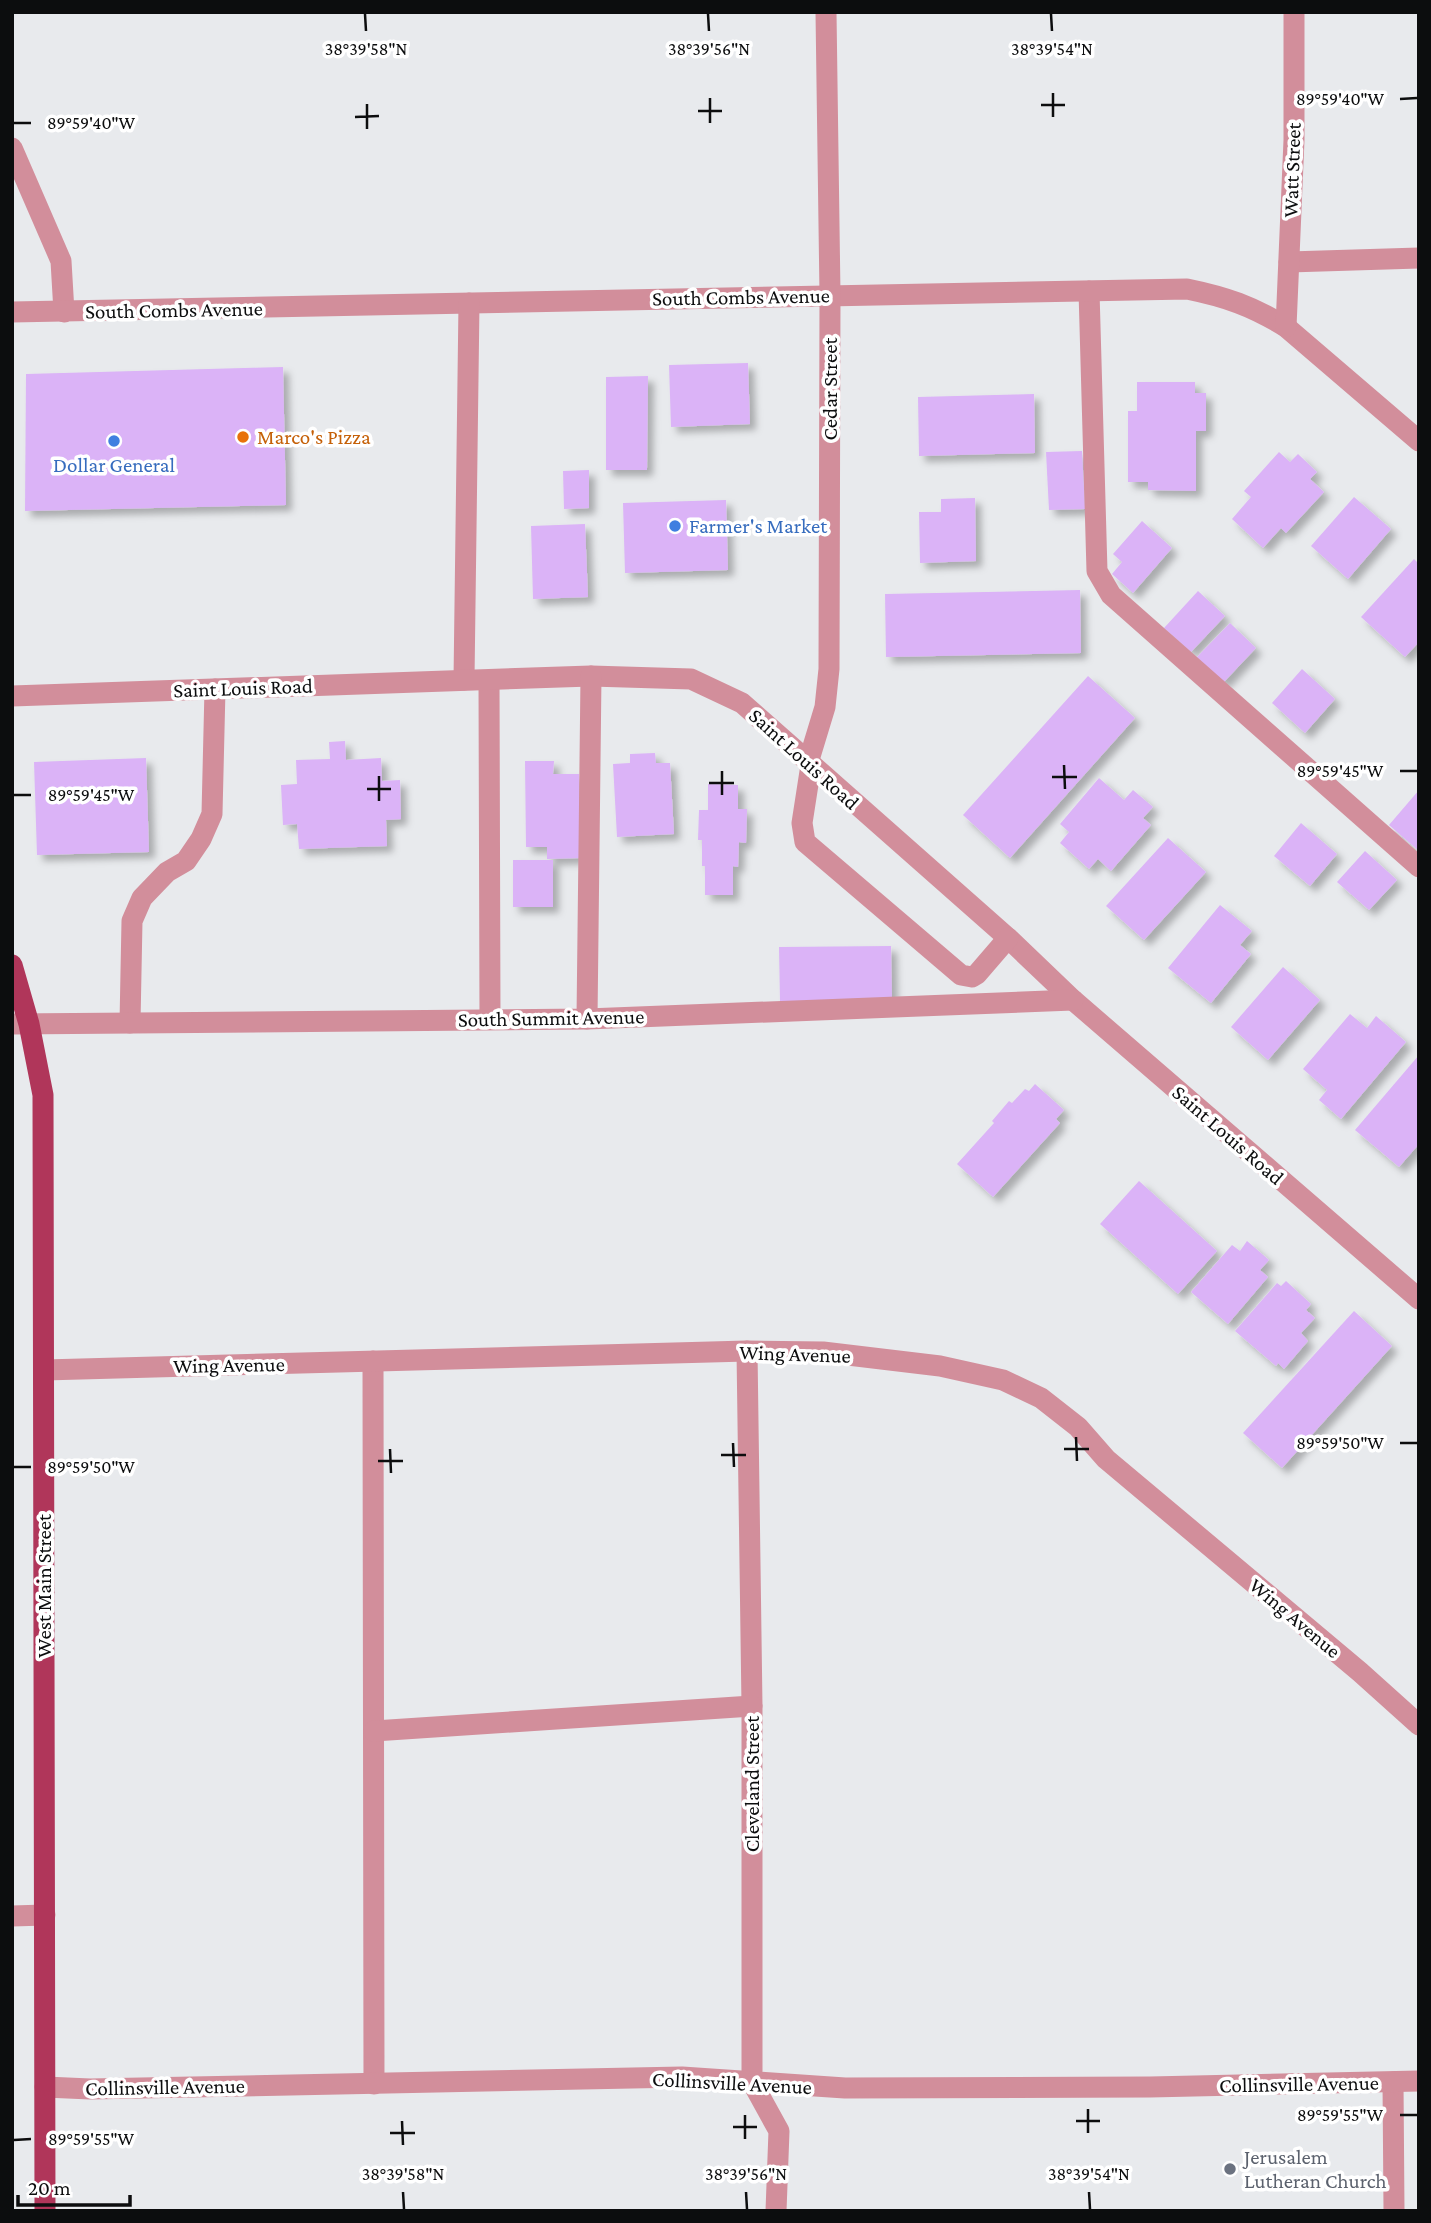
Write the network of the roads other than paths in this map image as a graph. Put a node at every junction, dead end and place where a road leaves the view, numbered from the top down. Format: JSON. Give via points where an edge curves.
{"nodes":[{"id":1,"x":825,"y":12,"type":"edge"},
{"id":2,"x":1294,"y":12,"type":"edge"},
{"id":3,"x":12,"y":148,"type":"edge"},
{"id":4,"x":1419,"y":258,"type":"edge"},
{"id":5,"x":1289,"y":262,"type":"junction"},
{"id":6,"x":1089,"y":291,"type":"junction"},
{"id":7,"x":830,"y":295,"type":"junction"},
{"id":8,"x":469,"y":303,"type":"junction"},
{"id":9,"x":64,"y":312,"type":"junction"},
{"id":10,"x":12,"y":313,"type":"edge"},
{"id":11,"x":1286,"y":327,"type":"junction"},
{"id":12,"x":1419,"y":441,"type":"edge"},
{"id":13,"x":591,"y":676,"type":"junction"},
{"id":14,"x":464,"y":680,"type":"junction"},
{"id":15,"x":489,"y":680,"type":"junction"},
{"id":16,"x":215,"y":689,"type":"junction"},
{"id":17,"x":12,"y":696,"type":"edge"},
{"id":18,"x":809,"y":764,"type":"junction"},
{"id":19,"x":1419,"y":867,"type":"edge"},
{"id":20,"x":1008,"y":938,"type":"junction"},
{"id":21,"x":12,"y":965,"type":"edge"},
{"id":22,"x":1073,"y":1000,"type":"junction"},
{"id":23,"x":490,"y":1019,"type":"junction"},
{"id":24,"x":587,"y":1019,"type":"junction"},
{"id":25,"x":130,"y":1023,"type":"junction"},
{"id":26,"x":21,"y":1024,"type":"edge"},
{"id":27,"x":1419,"y":1300,"type":"edge"},
{"id":28,"x":747,"y":1351,"type":"junction"},
{"id":29,"x":373,"y":1361,"type":"junction"},
{"id":30,"x":44,"y":1370,"type":"junction"},
{"id":31,"x":752,"y":1706,"type":"junction"},
{"id":32,"x":1419,"y":1725,"type":"edge"},
{"id":33,"x":374,"y":1731,"type":"junction"},
{"id":34,"x":45,"y":1915,"type":"junction"},
{"id":35,"x":12,"y":1916,"type":"edge"},
{"id":36,"x":1419,"y":2081,"type":"edge"},
{"id":37,"x":752,"y":2082,"type":"junction"},
{"id":38,"x":1393,"y":2082,"type":"junction"},
{"id":39,"x":374,"y":2084,"type":"junction"},
{"id":40,"x":45,"y":2087,"type":"junction"},
{"id":41,"x":45,"y":2211,"type":"edge"},
{"id":42,"x":776,"y":2211,"type":"edge"},
{"id":43,"x":1394,"y":2211,"type":"edge"}],
"edges":[{"from":1,"to":7,"type":"street","name":"Cedar Street"},
{"from":2,"to":5,"type":"street","name":"Watt Street"},
{"from":3,"to":9,"type":"street","via":[[61,261]]},
{"from":4,"to":5,"type":"street"},
{"from":5,"to":11,"type":"street","name":"Watt Street"},
{"from":6,"to":7,"type":"street","name":"South Combs Avenue"},
{"from":6,"to":11,"type":"street","name":"South Combs Avenue","via":[[1187,289],[1224,296]]},
{"from":6,"to":19,"type":"street","via":[[1097,571],[1111,595]]},
{"from":7,"to":8,"type":"street","name":"South Combs Avenue"},
{"from":7,"to":18,"type":"street","name":"Cedar Street","via":[[829,669],[825,707]]},
{"from":8,"to":9,"type":"street","name":"South Combs Avenue"},
{"from":8,"to":14,"type":"street"},
{"from":9,"to":10,"type":"street","name":"South Combs Avenue"},
{"from":11,"to":12,"type":"street","name":"South Combs Avenue"},
{"from":13,"to":15,"type":"street","name":"Saint Louis Road"},
{"from":13,"to":18,"type":"street","name":"Saint Louis Road","via":[[691,679],[742,703]]},
{"from":13,"to":24,"type":"street"},
{"from":14,"to":15,"type":"street","name":"Saint Louis Road"},
{"from":14,"to":16,"type":"street","name":"Saint Louis Road"},
{"from":15,"to":23,"type":"street"},
{"from":16,"to":17,"type":"street","name":"Saint Louis Road"},
{"from":16,"to":25,"type":"street","via":[[212,814],[186,861],[167,872],[142,898],[132,921]]},
{"from":18,"to":20,"type":"street","name":"Saint Louis Road"},
{"from":18,"to":20,"type":"street","name":"Cedar Street","via":[[802,823],[805,842],[961,975],[977,974]]},
{"from":20,"to":22,"type":"street","name":"Saint Louis Road"},
{"from":21,"to":26,"type":"main road","name":"West Main Street"},
{"from":22,"to":24,"type":"street","name":"South Summit Avenue"},
{"from":22,"to":27,"type":"street","name":"Saint Louis Road"},
{"from":23,"to":24,"type":"street","name":"South Summit Avenue"},
{"from":23,"to":25,"type":"street","name":"South Summit Avenue"},
{"from":25,"to":26,"type":"street","name":"South Summit Avenue"},
{"from":26,"to":30,"type":"main road","name":"West Main Street","via":[[43,1095]]},
{"from":28,"to":29,"type":"street","name":"Wing Avenue"},
{"from":28,"to":31,"type":"street","name":"Cleveland Street"},
{"from":28,"to":32,"type":"street","name":"Wing Avenue","via":[[823,1352],[940,1366],[1003,1380],[1041,1398],[1078,1427],[1105,1459]]},
{"from":29,"to":30,"type":"street","name":"Wing Avenue"},
{"from":29,"to":33,"type":"street"},
{"from":30,"to":34,"type":"main road","name":"West Main Street"},
{"from":31,"to":33,"type":"street"},
{"from":31,"to":37,"type":"street","name":"Cleveland Street"},
{"from":33,"to":39,"type":"street"},
{"from":34,"to":35,"type":"street"},
{"from":34,"to":40,"type":"main road","name":"West Main Street"},
{"from":36,"to":38,"type":"street","name":"Collinsville Avenue"},
{"from":37,"to":38,"type":"street","name":"Collinsville Avenue","via":[[845,2088]]},
{"from":37,"to":39,"type":"street","name":"Collinsville Avenue","via":[[682,2077]]},
{"from":37,"to":42,"type":"street","name":"Cleveland Street","via":[[779,2132]]},
{"from":38,"to":43,"type":"street"},
{"from":39,"to":40,"type":"street","name":"Collinsville Avenue"},
{"from":40,"to":41,"type":"main road","name":"West Main Street"}]}
